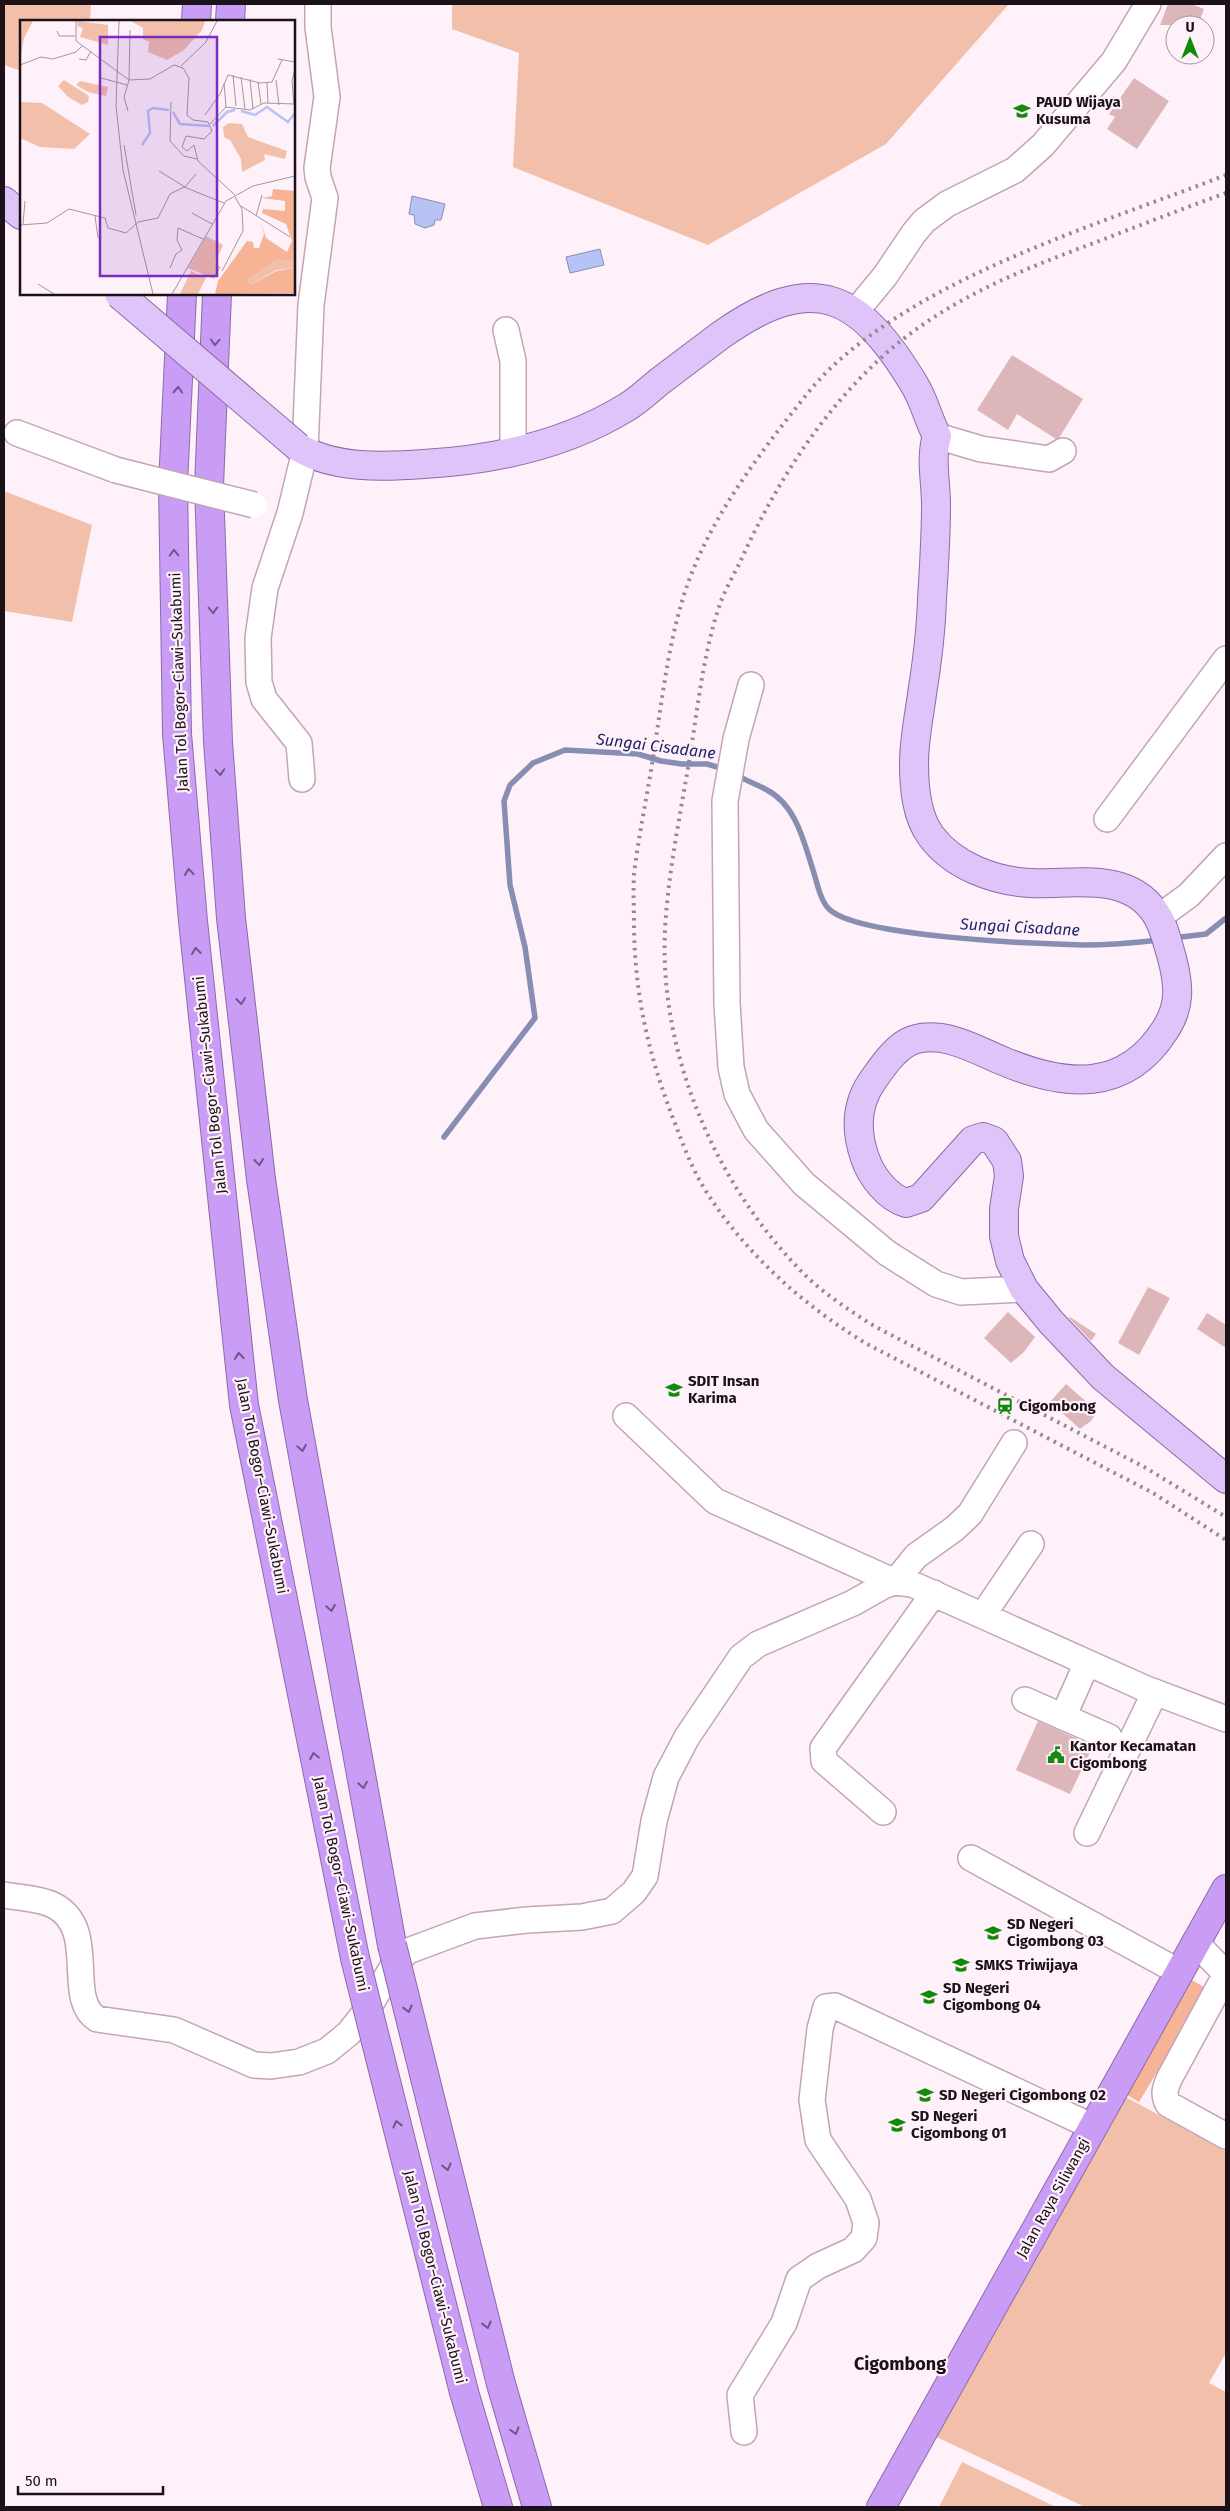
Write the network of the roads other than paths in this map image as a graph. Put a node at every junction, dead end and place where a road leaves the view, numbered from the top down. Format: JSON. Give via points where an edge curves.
{"nodes":[{"id":1,"x":197,"y":4,"type":"edge"},
{"id":2,"x":231,"y":4,"type":"edge"},
{"id":3,"x":318,"y":4,"type":"edge"},
{"id":4,"x":1148,"y":4,"type":"edge"},
{"id":5,"x":196,"y":20,"type":"edge"},
{"id":6,"x":230,"y":20,"type":"edge"},
{"id":7,"x":4,"y":201,"type":"edge"},
{"id":8,"x":20,"y":214,"type":"edge"},
{"id":9,"x":120,"y":295,"type":"edge"},
{"id":10,"x":182,"y":295,"type":"edge"},
{"id":11,"x":218,"y":295,"type":"edge"},
{"id":12,"x":856,"y":311,"type":"junction"},
{"id":13,"x":506,"y":330,"type":"dead end"},
{"id":14,"x":17,"y":433,"type":"dead end"},
{"id":15,"x":937,"y":436,"type":"junction"},
{"id":16,"x":301,"y":449,"type":"junction"},
{"id":17,"x":1063,"y":451,"type":"dead end"},
{"id":18,"x":513,"y":452,"type":"junction"},
{"id":19,"x":290,"y":513,"type":"junction"},
{"id":20,"x":1226,"y":659,"type":"edge"},
{"id":21,"x":751,"y":686,"type":"dead end"},
{"id":22,"x":302,"y":779,"type":"dead end"},
{"id":23,"x":1107,"y":819,"type":"dead end"},
{"id":24,"x":1226,"y":856,"type":"edge"},
{"id":25,"x":1162,"y":926,"type":"junction"},
{"id":26,"x":1024,"y":1290,"type":"junction"},
{"id":27,"x":626,"y":1416,"type":"dead end"},
{"id":28,"x":1014,"y":1443,"type":"dead end"},
{"id":29,"x":1226,"y":1479,"type":"edge"},
{"id":30,"x":1032,"y":1544,"type":"dead end"},
{"id":31,"x":895,"y":1582,"type":"junction"},
{"id":32,"x":934,"y":1593,"type":"junction"},
{"id":33,"x":983,"y":1615,"type":"junction"},
{"id":34,"x":1087,"y":1663,"type":"junction"},
{"id":35,"x":1155,"y":1692,"type":"junction"},
{"id":36,"x":1025,"y":1700,"type":"dead end"},
{"id":37,"x":1063,"y":1717,"type":"junction"},
{"id":38,"x":1226,"y":1719,"type":"edge"},
{"id":39,"x":1109,"y":1737,"type":"dead end"},
{"id":40,"x":883,"y":1812,"type":"dead end"},
{"id":41,"x":1087,"y":1833,"type":"dead end"},
{"id":42,"x":971,"y":1858,"type":"dead end"},
{"id":43,"x":1226,"y":1889,"type":"edge"},
{"id":44,"x":4,"y":1895,"type":"edge"},
{"id":45,"x":1195,"y":1942,"type":"junction"},
{"id":46,"x":1179,"y":1972,"type":"junction"},
{"id":47,"x":1226,"y":1974,"type":"edge"},
{"id":48,"x":1093,"y":2127,"type":"junction"},
{"id":49,"x":1226,"y":2136,"type":"edge"},
{"id":50,"x":744,"y":2432,"type":"dead end"},
{"id":51,"x":498,"y":2507,"type":"edge"},
{"id":52,"x":536,"y":2507,"type":"edge"},
{"id":53,"x":881,"y":2507,"type":"edge"}],
"edges":[{"from":1,"to":5,"type":"highway"},
{"from":2,"to":6,"type":"highway"},
{"from":3,"to":16,"type":"street","via":[[327,97],[317,168],[325,198],[311,305]]},
{"from":4,"to":12,"type":"street","via":[[1114,61],[1043,145],[1015,170],[947,204],[924,221]]},
{"from":7,"to":8,"type":"main road"},
{"from":9,"to":16,"type":"main road","bridge":true},
{"from":51,"to":10,"type":"highway","name":"Jalan Tol Bogor–Ciawi–Sukabumi","one_way":true,"bridge":true,"via":[[464,2392],[355,1958],[244,1405],[193,921],[178,734],[173,485]]},
{"from":11,"to":52,"type":"highway","one_way":true,"bridge":true,"via":[[209,486],[218,742],[231,918],[261,1178],[293,1400],[392,1945]]},
{"from":12,"to":15,"type":"main road","via":[[876,332],[914,384]]},
{"from":12,"to":18,"type":"main road","via":[[829,299],[778,302],[722,335],[628,406],[589,427]]},
{"from":13,"to":18,"type":"street","via":[[513,361]]},
{"from":14,"to":19,"type":"street","bridge":true,"via":[[116,470]]},
{"from":15,"to":17,"type":"street","via":[[981,449],[1049,459]]},
{"from":15,"to":25,"type":"main road","via":[[932,451],[936,504],[932,601],[914,762],[916,795],[924,824],[940,846],[956,859],[987,875],[1029,883],[1094,882],[1124,888],[1148,902]]},
{"from":16,"to":18,"type":"main road","via":[[353,464],[401,466],[458,462]]},
{"from":16,"to":19,"type":"street"},
{"from":19,"to":22,"type":"street","via":[[265,588],[258,638],[259,682],[264,698],[299,743]]},
{"from":20,"to":23,"type":"street"},
{"from":21,"to":26,"type":"street","via":[[736,740],[725,801],[727,1003],[731,1067],[737,1094],[756,1130],[804,1184],[887,1253],[936,1284],[961,1292]]},
{"from":24,"to":25,"type":"street"},
{"from":25,"to":26,"type":"main road","via":[[1179,992],[1175,1013],[1160,1038],[1140,1061],[1106,1078],[1054,1078],[1022,1069],[963,1043],[930,1038],[912,1040],[899,1049],[864,1095],[858,1121],[864,1155],[876,1179],[900,1201],[914,1202],[921,1198],[973,1140],[989,1139],[1000,1148],[1007,1161],[1009,1176],[1004,1236],[1010,1261]]},
{"from":26,"to":29,"type":"main road","via":[[1103,1377]]},
{"from":27,"to":31,"type":"street","via":[[716,1501]]},
{"from":28,"to":31,"type":"street","via":[[970,1514],[954,1530],[916,1556]]},
{"from":30,"to":33,"type":"street"},
{"from":31,"to":32,"type":"street","via":[[912,1584]]},
{"from":31,"to":44,"type":"street","via":[[758,1644],[741,1657],[687,1736],[669,1770],[657,1810],[645,1876],[618,1907],[599,1915],[475,1926],[408,1951],[395,1963],[349,2033],[327,2051],[310,2059],[280,2065],[254,2065],[174,2030],[91,2016],[86,2005],[78,1943],[70,1918],[43,1902]]},
{"from":32,"to":33,"type":"street"},
{"from":32,"to":40,"type":"street","via":[[823,1748],[824,1762]]},
{"from":33,"to":34,"type":"street"},
{"from":34,"to":35,"type":"street"},
{"from":34,"to":37,"type":"street"},
{"from":35,"to":38,"type":"street"},
{"from":35,"to":41,"type":"street"},
{"from":36,"to":37,"type":"street"},
{"from":37,"to":39,"type":"street"},
{"from":42,"to":46,"type":"street"},
{"from":43,"to":45,"type":"highway","name":"Jalan Raya Siliwangi"},
{"from":45,"to":46,"type":"highway","name":"Jalan Raya Siliwangi"},
{"from":45,"to":47,"type":"street"},
{"from":46,"to":48,"type":"highway","name":"Jalan Raya Siliwangi"},
{"from":47,"to":49,"type":"street","via":[[1164,2090],[1168,2104]]},
{"from":48,"to":50,"type":"street","via":[[835,2006],[826,2007],[820,2029],[812,2100],[816,2133],[858,2199],[866,2223],[864,2238],[853,2250],[798,2280],[784,2323],[740,2394]]},
{"from":48,"to":53,"type":"highway","name":"Jalan Raya Siliwangi"}]}
